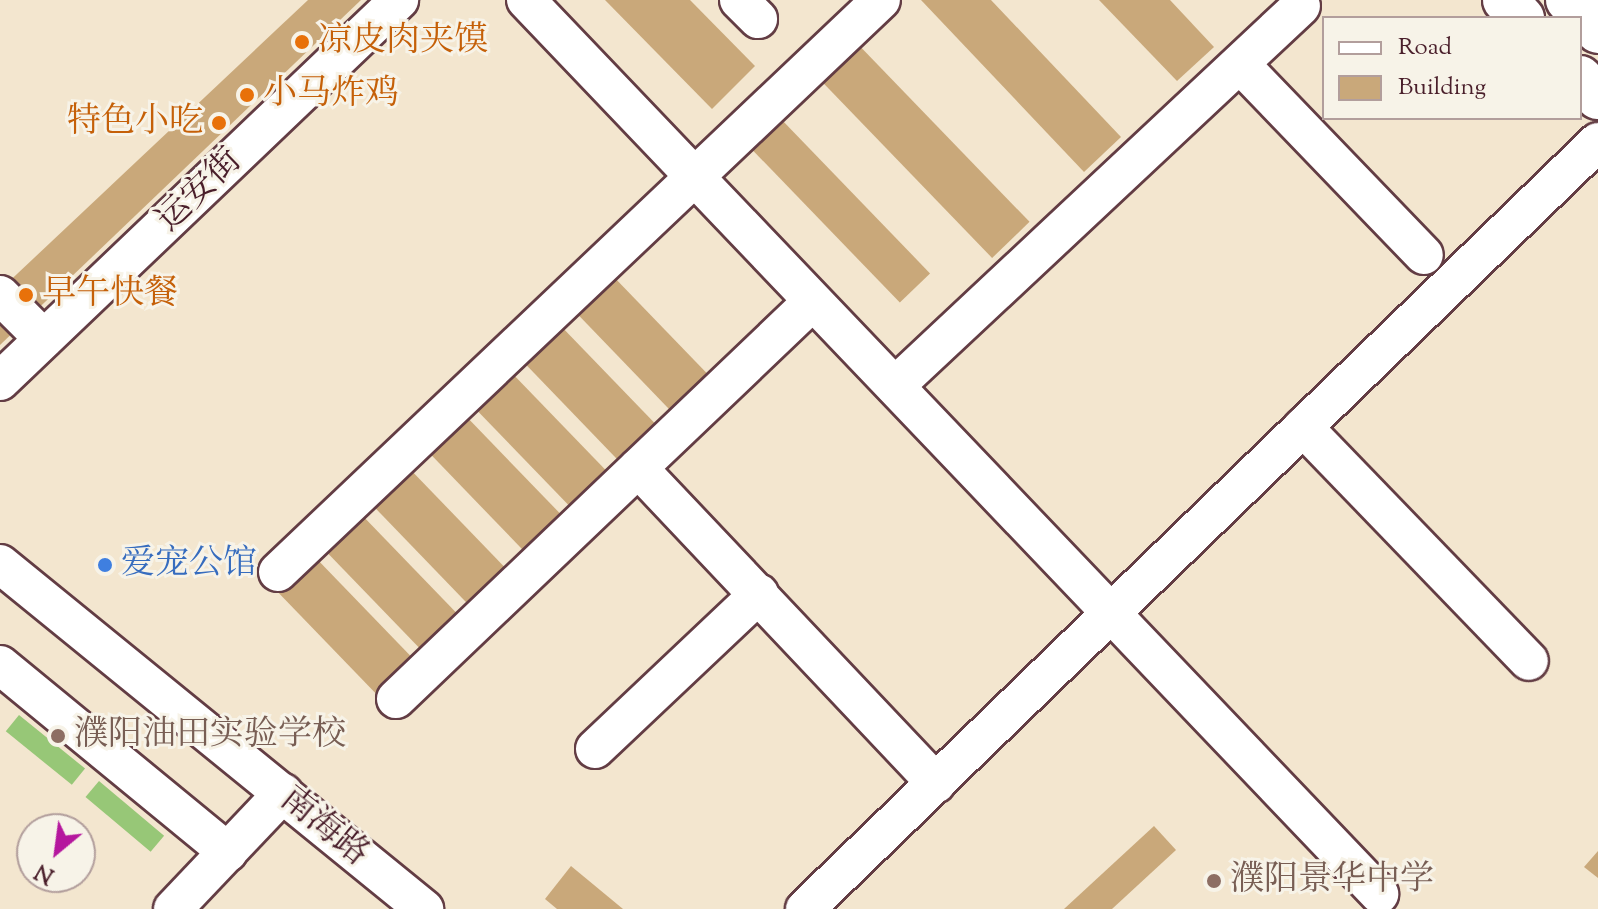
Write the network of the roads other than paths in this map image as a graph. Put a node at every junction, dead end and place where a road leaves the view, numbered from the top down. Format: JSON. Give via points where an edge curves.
{"nodes":[{"id":1,"x":399,"y":0,"type":"edge"},
{"id":2,"x":526,"y":0,"type":"edge"},
{"id":3,"x":881,"y":0,"type":"edge"},
{"id":4,"x":1505,"y":0,"type":"edge"},
{"id":5,"x":1568,"y":0,"type":"edge"},
{"id":6,"x":1301,"y":6,"type":"dead end"},
{"id":7,"x":1520,"y":16,"type":"edge"},
{"id":8,"x":1598,"y":31,"type":"edge"},
{"id":9,"x":1240,"y":64,"type":"junction"},
{"id":10,"x":1582,"y":80,"type":"edge"},
{"id":11,"x":1598,"y":97,"type":"edge"},
{"id":12,"x":1598,"y":142,"type":"edge"},
{"id":13,"x":694,"y":176,"type":"junction"},
{"id":14,"x":1424,"y":255,"type":"dead end"},
{"id":15,"x":0,"y":295,"type":"edge"},
{"id":16,"x":813,"y":301,"type":"junction"},
{"id":17,"x":44,"y":339,"type":"junction"},
{"id":18,"x":0,"y":381,"type":"edge"},
{"id":19,"x":895,"y":386,"type":"junction"},
{"id":20,"x":1303,"y":427,"type":"junction"},
{"id":21,"x":638,"y":468,"type":"junction"},
{"id":22,"x":0,"y":564,"type":"edge"},
{"id":23,"x":278,"y":572,"type":"dead end"},
{"id":24,"x":759,"y":594,"type":"junction"},
{"id":25,"x":1111,"y":613,"type":"junction"},
{"id":26,"x":1529,"y":661,"type":"dead end"},
{"id":27,"x":0,"y":665,"type":"edge"},
{"id":28,"x":396,"y":699,"type":"dead end"},
{"id":29,"x":595,"y":749,"type":"dead end"},
{"id":30,"x":936,"y":783,"type":"junction"},
{"id":31,"x":283,"y":793,"type":"junction"},
{"id":32,"x":228,"y":852,"type":"junction"},
{"id":33,"x":1379,"y":894,"type":"dead end"},
{"id":34,"x":173,"y":909,"type":"edge"},
{"id":35,"x":424,"y":909,"type":"edge"},
{"id":36,"x":805,"y":909,"type":"edge"}],
"edges":[{"from":1,"to":17,"type":"street","name":"运安街"},
{"from":2,"to":13,"type":"street"},
{"from":3,"to":13,"type":"street"},
{"from":4,"to":7,"type":"main road"},
{"from":5,"to":8,"type":"main road"},
{"from":6,"to":9,"type":"street"},
{"from":9,"to":14,"type":"street"},
{"from":9,"to":19,"type":"street"},
{"from":10,"to":11,"type":"main road"},
{"from":12,"to":20,"type":"street"},
{"from":13,"to":16,"type":"street"},
{"from":13,"to":23,"type":"street"},
{"from":15,"to":17,"type":"street"},
{"from":16,"to":19,"type":"street"},
{"from":16,"to":21,"type":"street"},
{"from":17,"to":18,"type":"street","name":"运安街"},
{"from":19,"to":25,"type":"street"},
{"from":20,"to":25,"type":"street"},
{"from":20,"to":26,"type":"street"},
{"from":21,"to":24,"type":"street"},
{"from":21,"to":28,"type":"street"},
{"from":22,"to":31,"type":"street","name":"南海路"},
{"from":24,"to":29,"type":"street"},
{"from":24,"to":30,"type":"street"},
{"from":25,"to":30,"type":"street"},
{"from":25,"to":33,"type":"street"},
{"from":27,"to":32,"type":"street"},
{"from":30,"to":36,"type":"street"},
{"from":31,"to":32,"type":"street"},
{"from":31,"to":35,"type":"street","name":"南海路"},
{"from":32,"to":34,"type":"street"}]}
